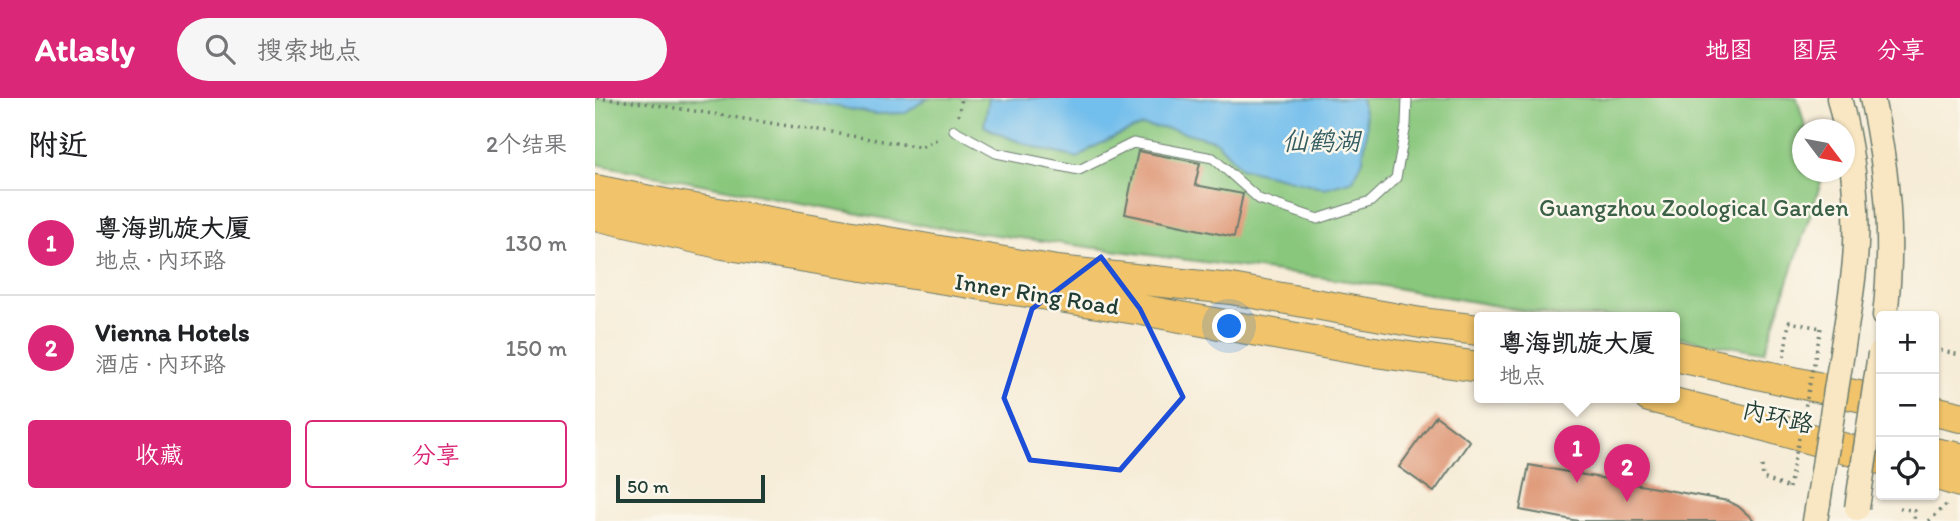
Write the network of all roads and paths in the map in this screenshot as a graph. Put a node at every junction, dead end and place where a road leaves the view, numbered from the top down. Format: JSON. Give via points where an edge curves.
{"nodes":[{"id":1,"x":597,"y":98,"type":"edge"},
{"id":2,"x":962,"y":98,"type":"edge"},
{"id":3,"x":1408,"y":98,"type":"edge"},
{"id":4,"x":1839,"y":98,"type":"edge"},
{"id":5,"x":1872,"y":98,"type":"edge"},
{"id":6,"x":954,"y":130,"type":"junction"},
{"id":7,"x":595,"y":190,"type":"edge"},
{"id":8,"x":595,"y":215,"type":"edge"},
{"id":9,"x":1885,"y":311,"type":"edge"},
{"id":10,"x":1474,"y":329,"type":"edge"},
{"id":11,"x":1939,"y":350,"type":"edge"},
{"id":12,"x":1960,"y":355,"type":"edge"},
{"id":13,"x":1680,"y":357,"type":"edge"},
{"id":14,"x":1784,"y":362,"type":"dead end"},
{"id":15,"x":1474,"y":366,"type":"edge"},
{"id":16,"x":1877,"y":374,"type":"edge"},
{"id":17,"x":1680,"y":394,"type":"edge"},
{"id":18,"x":1876,"y":400,"type":"edge"},
{"id":19,"x":1673,"y":403,"type":"edge"},
{"id":20,"x":1939,"y":412,"type":"edge"},
{"id":21,"x":1960,"y":417,"type":"edge"},
{"id":22,"x":1876,"y":440,"type":"edge"},
{"id":23,"x":1939,"y":454,"type":"edge"},
{"id":24,"x":1876,"y":458,"type":"edge"},
{"id":25,"x":1960,"y":458,"type":"edge"},
{"id":26,"x":1762,"y":466,"type":"dead end"},
{"id":27,"x":1939,"y":479,"type":"edge"},
{"id":28,"x":1953,"y":493,"type":"edge"},
{"id":29,"x":1901,"y":508,"type":"dead end"},
{"id":30,"x":1817,"y":512,"type":"edge"},
{"id":31,"x":1856,"y":515,"type":"edge"},
{"id":32,"x":1914,"y":521,"type":"edge"},
{"id":33,"x":1929,"y":521,"type":"edge"}],
"edges":[{"from":1,"to":6,"type":"path","via":[[921,147]]},
{"from":2,"to":6,"type":"path"},
{"from":3,"to":6,"type":"lane","via":[[1396,178],[1370,202],[1318,219],[1259,199],[1213,158],[1133,143],[1079,170],[996,153]]},
{"from":4,"to":30,"type":"main road","bridge":true,"via":[[1849,141],[1856,246]]},
{"from":5,"to":9,"type":"main road","via":[[1889,207]]},
{"from":7,"to":10,"type":"highway","name":"Inner Ring Road","via":[[1057,271],[1231,289]]},
{"from":8,"to":15,"type":"highway","name":"Inner Ring Road","via":[[723,244]]},
{"from":11,"to":12,"type":"path"},
{"from":13,"to":18,"type":"highway","name":"内环路"},
{"from":14,"to":26,"type":"path","bridge":true,"via":[[1789,322],[1821,328],[1789,488],[1763,478]]},
{"from":16,"to":31,"type":"main road","bridge":true},
{"from":17,"to":22,"type":"highway","name":"内环路"},
{"from":19,"to":24,"type":"highway"},
{"from":20,"to":21,"type":"highway"},
{"from":23,"to":25,"type":"highway"},
{"from":27,"to":28,"type":"highway"},
{"from":28,"to":33,"type":"path"},
{"from":29,"to":32,"type":"path","via":[[1915,511]]}]}
